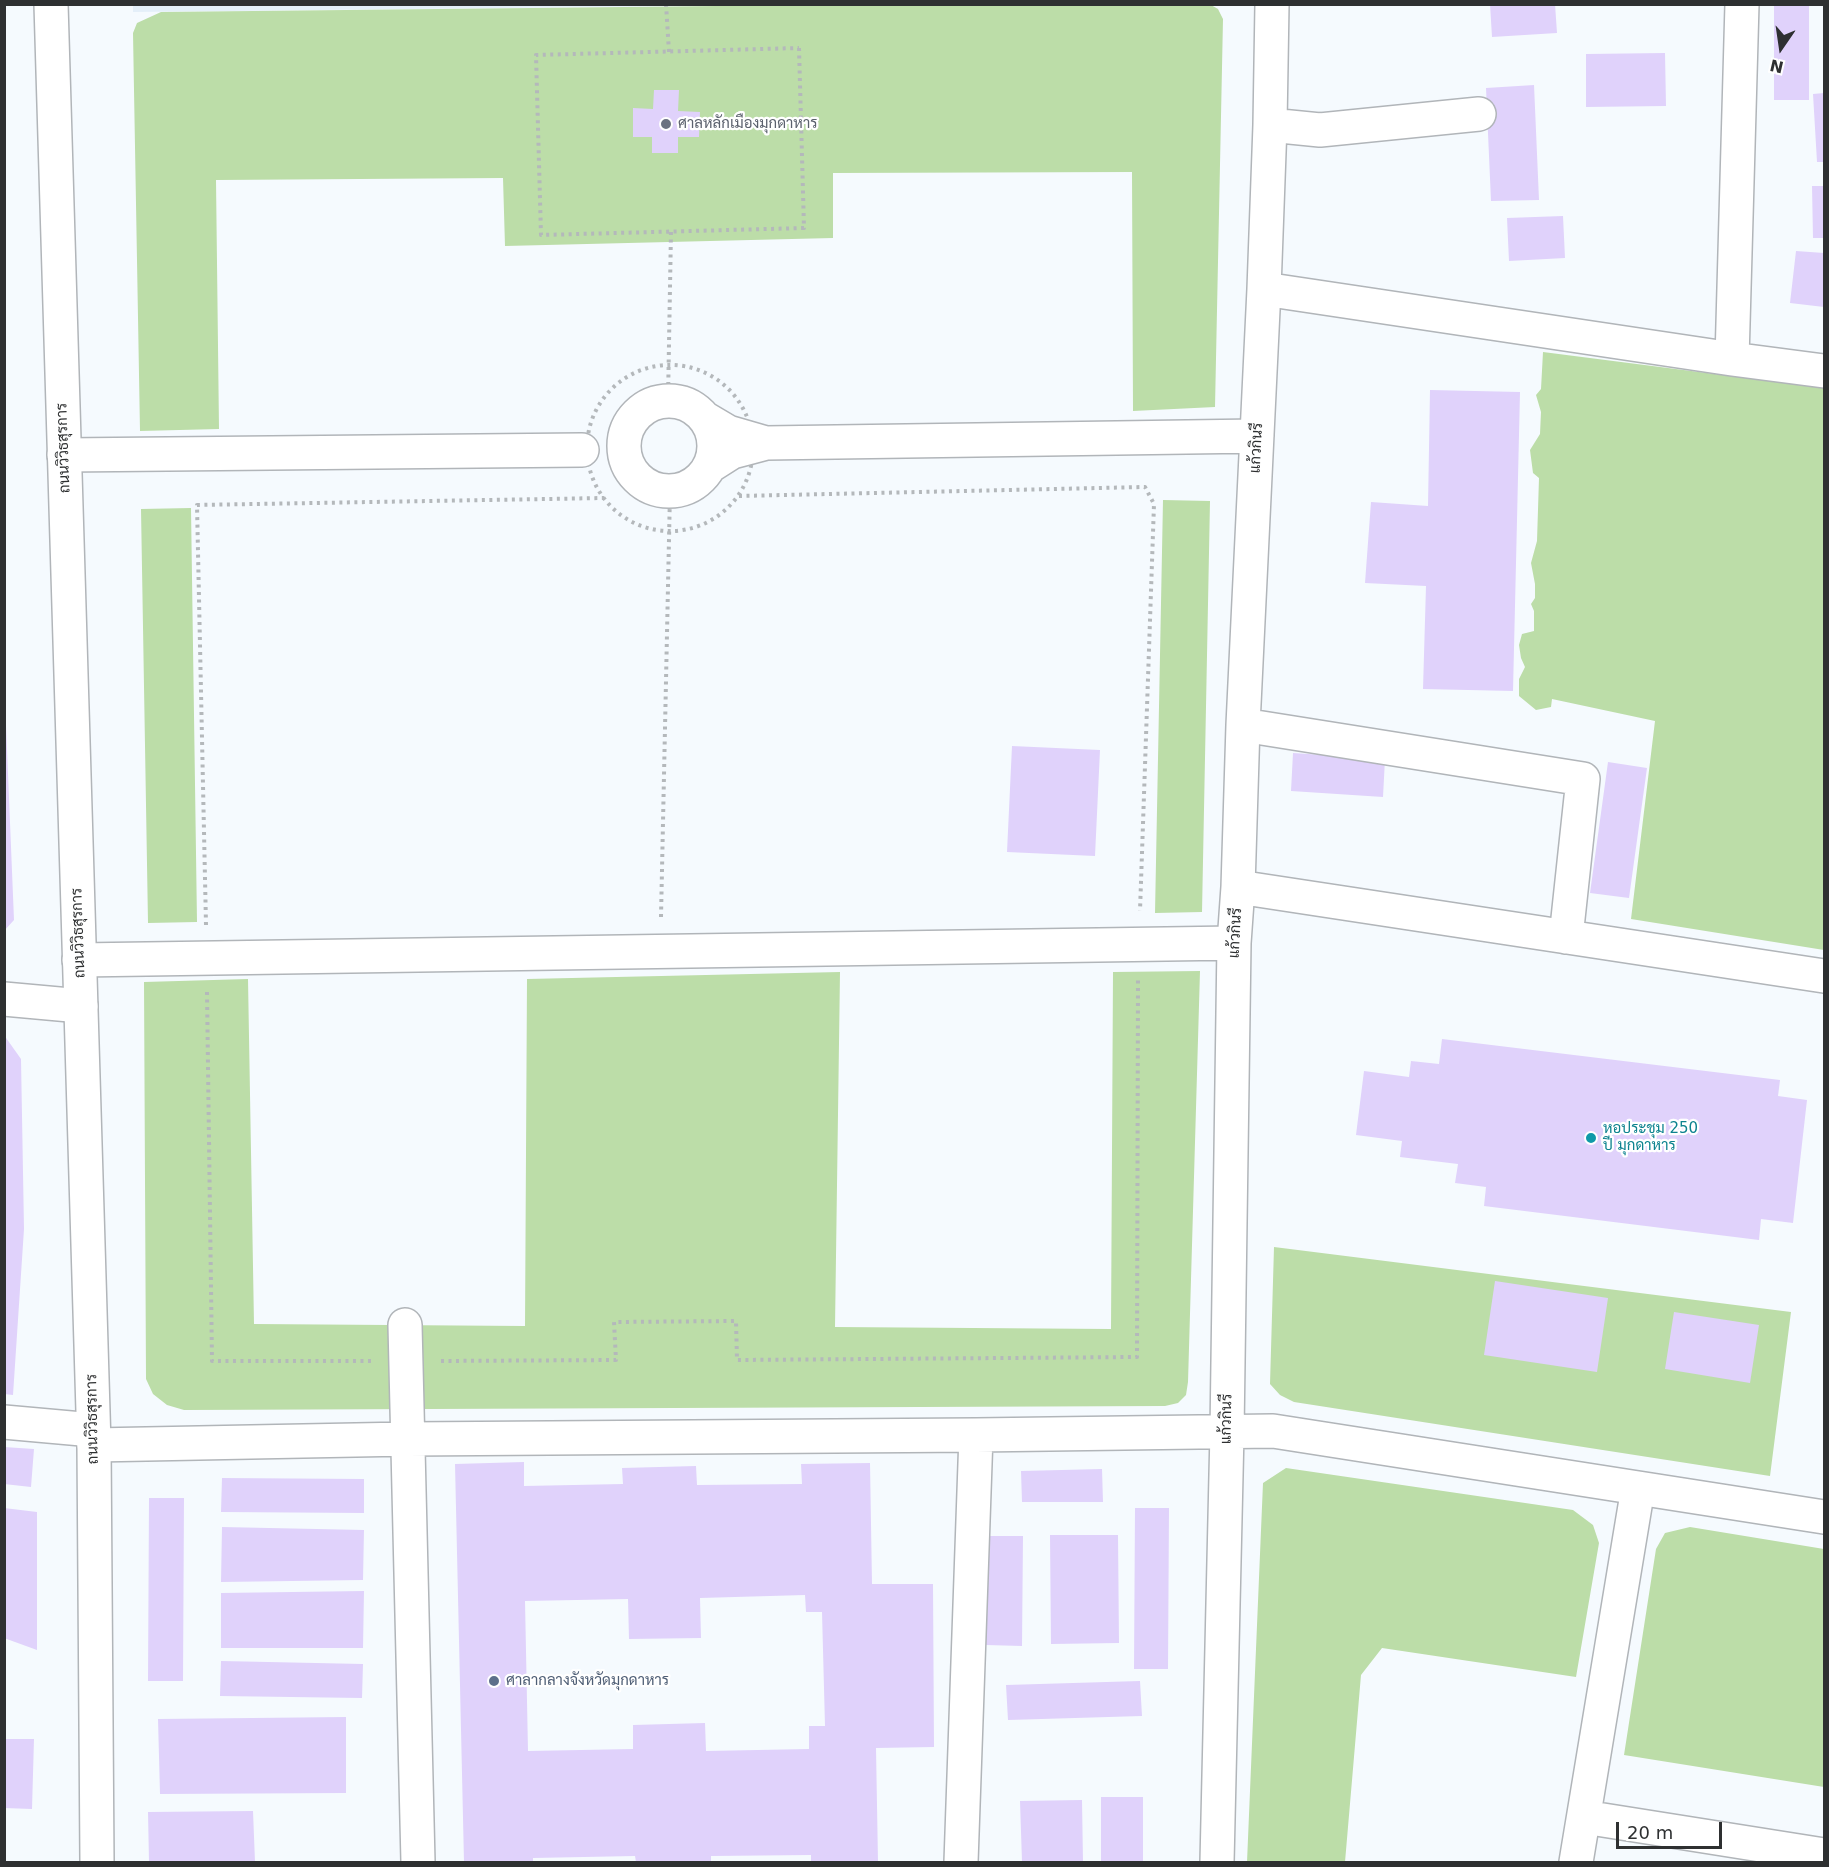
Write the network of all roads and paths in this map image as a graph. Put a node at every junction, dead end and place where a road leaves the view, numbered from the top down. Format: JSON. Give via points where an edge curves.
{"nodes":[{"id":1,"x":51,"y":4,"type":"edge"},
{"id":2,"x":666,"y":4,"type":"edge"},
{"id":3,"x":1272,"y":4,"type":"edge"},
{"id":4,"x":1742,"y":4,"type":"edge"},
{"id":5,"x":669,"y":52,"type":"junction"},
{"id":6,"x":1479,"y":114,"type":"dead end"},
{"id":7,"x":1270,"y":125,"type":"junction"},
{"id":8,"x":671,"y":231,"type":"junction"},
{"id":9,"x":1264,"y":288,"type":"junction"},
{"id":10,"x":1732,"y":359,"type":"junction"},
{"id":11,"x":669,"y":363,"type":"junction"},
{"id":12,"x":1824,"y":371,"type":"edge"},
{"id":13,"x":668,"y":400,"type":"junction"},
{"id":14,"x":706,"y":419,"type":"junction"},
{"id":15,"x":629,"y":424,"type":"junction"},
{"id":16,"x":1257,"y":436,"type":"junction"},
{"id":17,"x":758,"y":443,"type":"junction"},
{"id":18,"x":585,"y":450,"type":"junction"},
{"id":19,"x":64,"y":455,"type":"junction"},
{"id":20,"x":710,"y":466,"type":"junction"},
{"id":21,"x":630,"y":470,"type":"junction"},
{"id":22,"x":669,"y":492,"type":"junction"},
{"id":23,"x":739,"y":496,"type":"junction"},
{"id":24,"x":604,"y":498,"type":"junction"},
{"id":25,"x":669,"y":531,"type":"junction"},
{"id":26,"x":1243,"y":724,"type":"junction"},
{"id":27,"x":1238,"y":887,"type":"junction"},
{"id":28,"x":1566,"y":937,"type":"junction"},
{"id":29,"x":1234,"y":942,"type":"junction"},
{"id":30,"x":1138,"y":943,"type":"junction"},
{"id":31,"x":660,"y":951,"type":"junction"},
{"id":32,"x":207,"y":958,"type":"junction"},
{"id":33,"x":79,"y":960,"type":"junction"},
{"id":34,"x":1824,"y":976,"type":"edge"},
{"id":35,"x":4,"y":999,"type":"edge"},
{"id":36,"x":81,"y":1006,"type":"junction"},
{"id":37,"x":405,"y":1325,"type":"dead end"},
{"id":38,"x":407,"y":1361,"type":"junction"},
{"id":39,"x":4,"y":1422,"type":"edge"},
{"id":40,"x":1227,"y":1432,"type":"junction"},
{"id":41,"x":976,"y":1435,"type":"junction"},
{"id":42,"x":94,"y":1438,"type":"junction"},
{"id":43,"x":408,"y":1439,"type":"junction"},
{"id":44,"x":1638,"y":1488,"type":"junction"},
{"id":45,"x":1824,"y":1517,"type":"edge"},
{"id":46,"x":1584,"y":1817,"type":"junction"},
{"id":47,"x":1824,"y":1856,"type":"edge"},
{"id":48,"x":97,"y":1863,"type":"edge"},
{"id":49,"x":418,"y":1863,"type":"edge"},
{"id":50,"x":961,"y":1863,"type":"edge"},
{"id":51,"x":1217,"y":1863,"type":"edge"},
{"id":52,"x":1576,"y":1863,"type":"edge"}],
"edges":[{"from":1,"to":19,"type":"street","name":"ถนนวิวิธสุรการ"},
{"from":2,"to":5,"type":"path"},
{"from":3,"to":7,"type":"street","name":"แก้วกินรี"},
{"from":4,"to":10,"type":"street"},
{"from":5,"to":8,"type":"path","via":[[799,48],[804,228]]},
{"from":5,"to":8,"type":"path","via":[[536,55],[541,235]]},
{"from":6,"to":7,"type":"street","via":[[1320,130]]},
{"from":7,"to":9,"type":"street","name":"แก้วกินรี"},
{"from":8,"to":11,"type":"path"},
{"from":9,"to":10,"type":"street"},
{"from":9,"to":16,"type":"street","name":"แก้วกินรี"},
{"from":10,"to":12,"type":"street"},
{"from":11,"to":13,"type":"path"},
{"from":11,"to":17,"type":"path","via":[[694,368],[718,379],[737,398]]},
{"from":11,"to":18,"type":"path","via":[[640,370],[615,384],[597,407]]},
{"from":13,"to":14,"type":"street","via":[[695,408]]},
{"from":13,"to":15,"type":"street","via":[[639,412]]},
{"from":14,"to":17,"type":"street"},
{"from":14,"to":20,"type":"street","via":[[715,445]]},
{"from":15,"to":18,"type":"street","via":[[611,440]]},
{"from":15,"to":21,"type":"street","via":[[624,454]]},
{"from":16,"to":17,"type":"street"},
{"from":16,"to":26,"type":"street","name":"แก้วกินรี"},
{"from":17,"to":20,"type":"street","via":[[732,452]]},
{"from":17,"to":23,"type":"path"},
{"from":18,"to":19,"type":"street"},
{"from":18,"to":21,"type":"street"},
{"from":18,"to":24,"type":"path","via":[[597,489]]},
{"from":19,"to":33,"type":"street","name":"ถนนวิวิธสุรการ"},
{"from":20,"to":22,"type":"street","via":[[697,483]]},
{"from":21,"to":22,"type":"street","via":[[654,489]]},
{"from":22,"to":25,"type":"path"},
{"from":23,"to":25,"type":"path","via":[[719,516],[696,528]]},
{"from":23,"to":30,"type":"path","via":[[1145,487],[1154,504]]},
{"from":24,"to":25,"type":"path","via":[[616,512],[640,526]]},
{"from":24,"to":32,"type":"path","via":[[196,505]]},
{"from":25,"to":31,"type":"path"},
{"from":26,"to":27,"type":"street","name":"แก้วกินรี"},
{"from":26,"to":28,"type":"street","via":[[1582,779]]},
{"from":27,"to":28,"type":"street"},
{"from":27,"to":29,"type":"street","name":"แก้วกินรี"},
{"from":28,"to":34,"type":"street"},
{"from":29,"to":30,"type":"street"},
{"from":29,"to":40,"type":"street","name":"แก้วกินรี"},
{"from":30,"to":31,"type":"street"},
{"from":30,"to":38,"type":"path","via":[[1137,1357],[737,1360],[736,1320],[614,1322],[616,1360]]},
{"from":31,"to":32,"type":"street"},
{"from":32,"to":33,"type":"street"},
{"from":32,"to":38,"type":"path","via":[[212,1361]]},
{"from":33,"to":36,"type":"street","name":"ถนนวิวิธสุรการ"},
{"from":35,"to":36,"type":"street"},
{"from":36,"to":42,"type":"street","name":"ถนนวิวิธสุรการ"},
{"from":37,"to":38,"type":"street"},
{"from":38,"to":43,"type":"street"},
{"from":39,"to":42,"type":"street"},
{"from":40,"to":41,"type":"street"},
{"from":40,"to":44,"type":"street","via":[[1273,1431]]},
{"from":40,"to":51,"type":"street","name":"แก้วกินรี"},
{"from":41,"to":43,"type":"street"},
{"from":41,"to":50,"type":"street"},
{"from":42,"to":43,"type":"street"},
{"from":42,"to":48,"type":"street","name":"ถนนวิวิธสุรการ"},
{"from":43,"to":49,"type":"street"},
{"from":44,"to":45,"type":"street"},
{"from":44,"to":46,"type":"street"},
{"from":46,"to":47,"type":"street"},
{"from":46,"to":52,"type":"street"}]}
